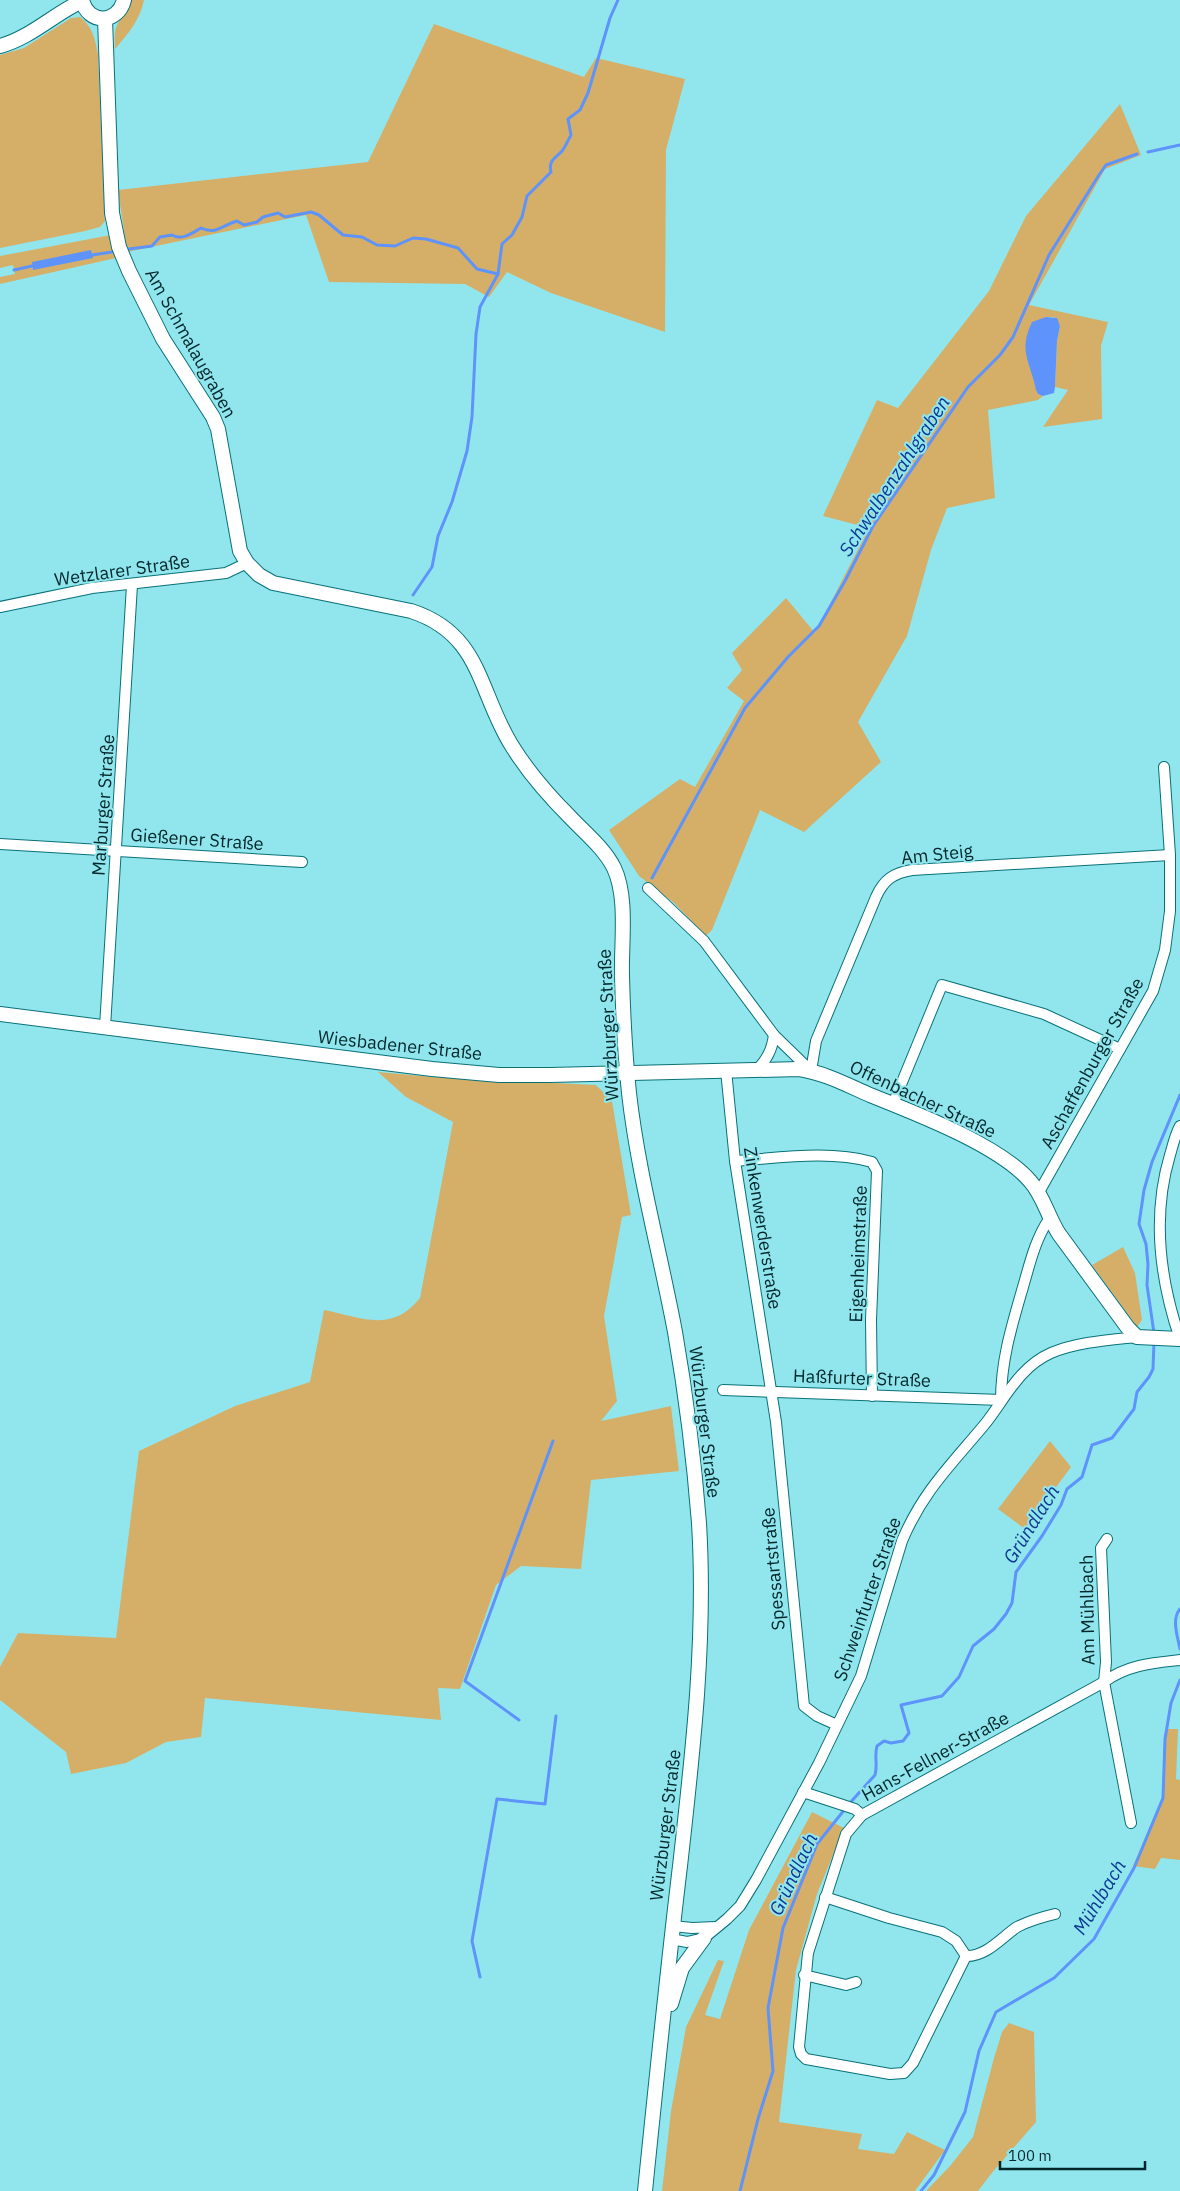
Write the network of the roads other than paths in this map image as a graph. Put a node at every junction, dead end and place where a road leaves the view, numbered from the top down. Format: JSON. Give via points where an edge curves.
{"nodes":[{"id":1,"x":82,"y":0,"type":"edge"},
{"id":2,"x":124,"y":0,"type":"edge"},
{"id":3,"x":105,"y":20,"type":"junction"},
{"id":4,"x":0,"y":46,"type":"edge"},
{"id":5,"x":247,"y":563,"type":"junction"},
{"id":6,"x":132,"y":585,"type":"junction"},
{"id":7,"x":0,"y":607,"type":"edge"},
{"id":8,"x":491,"y":702,"type":"joint"},
{"id":9,"x":1164,"y":767,"type":"dead end"},
{"id":10,"x":0,"y":844,"type":"edge"},
{"id":11,"x":116,"y":850,"type":"junction"},
{"id":12,"x":1170,"y":855,"type":"junction"},
{"id":13,"x":302,"y":862,"type":"dead end"},
{"id":14,"x":648,"y":888,"type":"dead end"},
{"id":15,"x":0,"y":1014,"type":"edge"},
{"id":16,"x":106,"y":1027,"type":"junction"},
{"id":17,"x":774,"y":1035,"type":"junction"},
{"id":18,"x":1120,"y":1049,"type":"junction"},
{"id":19,"x":726,"y":1070,"type":"junction"},
{"id":20,"x":757,"y":1070,"type":"junction"},
{"id":21,"x":805,"y":1070,"type":"junction"},
{"id":22,"x":628,"y":1073,"type":"junction"},
{"id":23,"x":893,"y":1104,"type":"junction"},
{"id":24,"x":1180,"y":1126,"type":"edge"},
{"id":25,"x":735,"y":1161,"type":"junction"},
{"id":26,"x":1039,"y":1192,"type":"junction"},
{"id":27,"x":1049,"y":1219,"type":"junction"},
{"id":28,"x":1140,"y":1337,"type":"junction"},
{"id":29,"x":1177,"y":1338,"type":"edge"},
{"id":30,"x":1001,"y":1378,"type":"junction"},
{"id":31,"x":1013,"y":1384,"type":"junction"},
{"id":32,"x":723,"y":1390,"type":"dead end"},
{"id":33,"x":771,"y":1391,"type":"junction"},
{"id":34,"x":872,"y":1396,"type":"junction"},
{"id":35,"x":1001,"y":1400,"type":"junction"},
{"id":36,"x":1107,"y":1539,"type":"dead end"},
{"id":37,"x":1180,"y":1660,"type":"edge"},
{"id":38,"x":1104,"y":1682,"type":"junction"},
{"id":39,"x":837,"y":1725,"type":"junction"},
{"id":40,"x":804,"y":1792,"type":"junction"},
{"id":41,"x":858,"y":1812,"type":"junction"},
{"id":42,"x":1131,"y":1824,"type":"dead end"},
{"id":43,"x":825,"y":1897,"type":"junction"},
{"id":44,"x":1055,"y":1914,"type":"dead end"},
{"id":45,"x":716,"y":1927,"type":"junction"},
{"id":46,"x":672,"y":1932,"type":"junction"},
{"id":47,"x":704,"y":1938,"type":"junction"},
{"id":48,"x":966,"y":1956,"type":"junction"},
{"id":49,"x":804,"y":1975,"type":"junction"},
{"id":50,"x":856,"y":1982,"type":"dead end"},
{"id":51,"x":661,"y":2044,"type":"junction"},
{"id":52,"x":645,"y":2191,"type":"edge"}],
"edges":[{"from":1,"to":3,"type":"main road","via":[[87,13]]},
{"from":1,"to":4,"type":"main road","via":[[22,38]]},
{"from":2,"to":3,"type":"main road","via":[[118,13]]},
{"from":3,"to":5,"type":"main road","name":"Am Schmalaugraben","via":[[112,213],[119,247],[163,339],[218,429],[235,527],[240,550]]},
{"from":5,"to":6,"type":"street","name":"Wetzlarer Straße","via":[[226,573]]},
{"from":5,"to":8,"type":"main road","name":"Am Schmalaugraben","via":[[258,575],[273,583],[427,616],[452,633],[471,658]]},
{"from":6,"to":7,"type":"street","name":"Wetzlarer Straße","via":[[92,588]]},
{"from":6,"to":11,"type":"street","name":"Marburger Straße"},
{"from":8,"to":22,"type":"main road","name":"Würzburger Straße","via":[[509,742],[523,763],[558,806],[601,850],[618,878],[622,902],[622,975]]},
{"from":9,"to":12,"type":"street","name":"Aschaffenburger Straße"},
{"from":10,"to":11,"type":"street","name":"Gießener Straße"},
{"from":11,"to":13,"type":"street","name":"Gießener Straße"},
{"from":11,"to":16,"type":"street","name":"Marburger Straße"},
{"from":12,"to":18,"type":"street","name":"Aschaffenburger Straße","via":[[1170,911],[1165,950],[1153,991]]},
{"from":12,"to":21,"type":"street","name":"Am Steig","via":[[912,870],[892,875],[876,897]]},
{"from":14,"to":17,"type":"street","name":"Offenbacher Straße","via":[[704,941]]},
{"from":15,"to":16,"type":"main road","name":"Wiesbadener Straße"},
{"from":16,"to":22,"type":"main road","name":"Wiesbadener Straße","via":[[499,1075]]},
{"from":17,"to":20,"type":"street","via":[[772,1050]]},
{"from":17,"to":21,"type":"street","name":"Offenbacher Straße"},
{"from":18,"to":23,"type":"street","via":[[1030,1009],[942,985]]},
{"from":18,"to":26,"type":"street","name":"Aschaffenburger Straße"},
{"from":19,"to":20,"type":"main road","name":"Wiesbadener Straße"},
{"from":19,"to":22,"type":"main road","name":"Wiesbadener Straße"},
{"from":19,"to":25,"type":"street","name":"Zinkenwerderstraße"},
{"from":20,"to":21,"type":"main road","name":"Wiesbadener Straße"},
{"from":21,"to":23,"type":"main road","name":"Offenbacher Straße","via":[[829,1076]]},
{"from":22,"to":46,"type":"main road","name":"Würzburger Straße","via":[[638,1152],[688,1413],[698,1523],[699,1686]]},
{"from":23,"to":26,"type":"main road","name":"Offenbacher Straße","via":[[983,1147],[1021,1172]]},
{"from":24,"to":29,"type":"street","via":[[1164,1176],[1161,1202],[1161,1257]]},
{"from":25,"to":33,"type":"street","name":"Zinkenwerderstraße"},
{"from":25,"to":34,"type":"street","name":"Eigenheimstraße","via":[[809,1156],[872,1162],[877,1172],[871,1320]]},
{"from":26,"to":27,"type":"main road","name":"Offenbacher Straße"},
{"from":27,"to":28,"type":"main road","name":"Offenbacher Straße","via":[[1122,1319]]},
{"from":27,"to":30,"type":"street","via":[[1037,1238],[1007,1342]]},
{"from":28,"to":29,"type":"main road"},
{"from":28,"to":31,"type":"street","name":"Schweinfurter Straße","via":[[1104,1340],[1051,1353]]},
{"from":30,"to":31,"type":"street"},
{"from":30,"to":35,"type":"street"},
{"from":31,"to":35,"type":"street","name":"Schweinfurter Straße"},
{"from":32,"to":33,"type":"street","name":"Haßfurter Straße"},
{"from":33,"to":34,"type":"street","name":"Haßfurter Straße"},
{"from":33,"to":39,"type":"street","name":"Spessartstraße","via":[[804,1706]]},
{"from":34,"to":35,"type":"street","name":"Haßfurter Straße"},
{"from":35,"to":39,"type":"street","name":"Schweinfurter Straße","via":[[931,1486],[911,1520],[896,1558],[867,1662]]},
{"from":36,"to":38,"type":"street","name":"Am Mühlbach","via":[[1101,1548]]},
{"from":37,"to":38,"type":"street","name":"Hans-Fellner-Straße","via":[[1142,1664],[1118,1672]]},
{"from":38,"to":41,"type":"street","name":"Hans-Fellner-Straße"},
{"from":38,"to":42,"type":"street","name":"Am Mühlbach"},
{"from":39,"to":40,"type":"street","name":"Schweinfurter Straße"},
{"from":40,"to":41,"type":"street"},
{"from":40,"to":45,"type":"street","name":"Schweinfurter Straße","via":[[740,1906]]},
{"from":41,"to":43,"type":"street","name":"Hans-Fellner-Straße","via":[[846,1834]]},
{"from":43,"to":48,"type":"street","via":[[942,1932],[956,1941]]},
{"from":43,"to":49,"type":"street","name":"Hans-Fellner-Straße"},
{"from":44,"to":48,"type":"street","via":[[1032,1920],[984,1952]]},
{"from":45,"to":46,"type":"street"},
{"from":45,"to":47,"type":"street","name":"Schweinfurter Straße"},
{"from":46,"to":47,"type":"street","via":[[687,1942]]},
{"from":46,"to":51,"type":"main road","name":"Würzburger Straße"},
{"from":47,"to":51,"type":"main road","via":[[682,1968]]},
{"from":48,"to":49,"type":"street","name":"Hans-Fellner-Straße","via":[[913,2063],[904,2072],[890,2074],[806,2059],[801,2054]]},
{"from":49,"to":50,"type":"street","via":[[846,1985]]},
{"from":51,"to":52,"type":"main road","name":"Würzburger Straße"}]}
